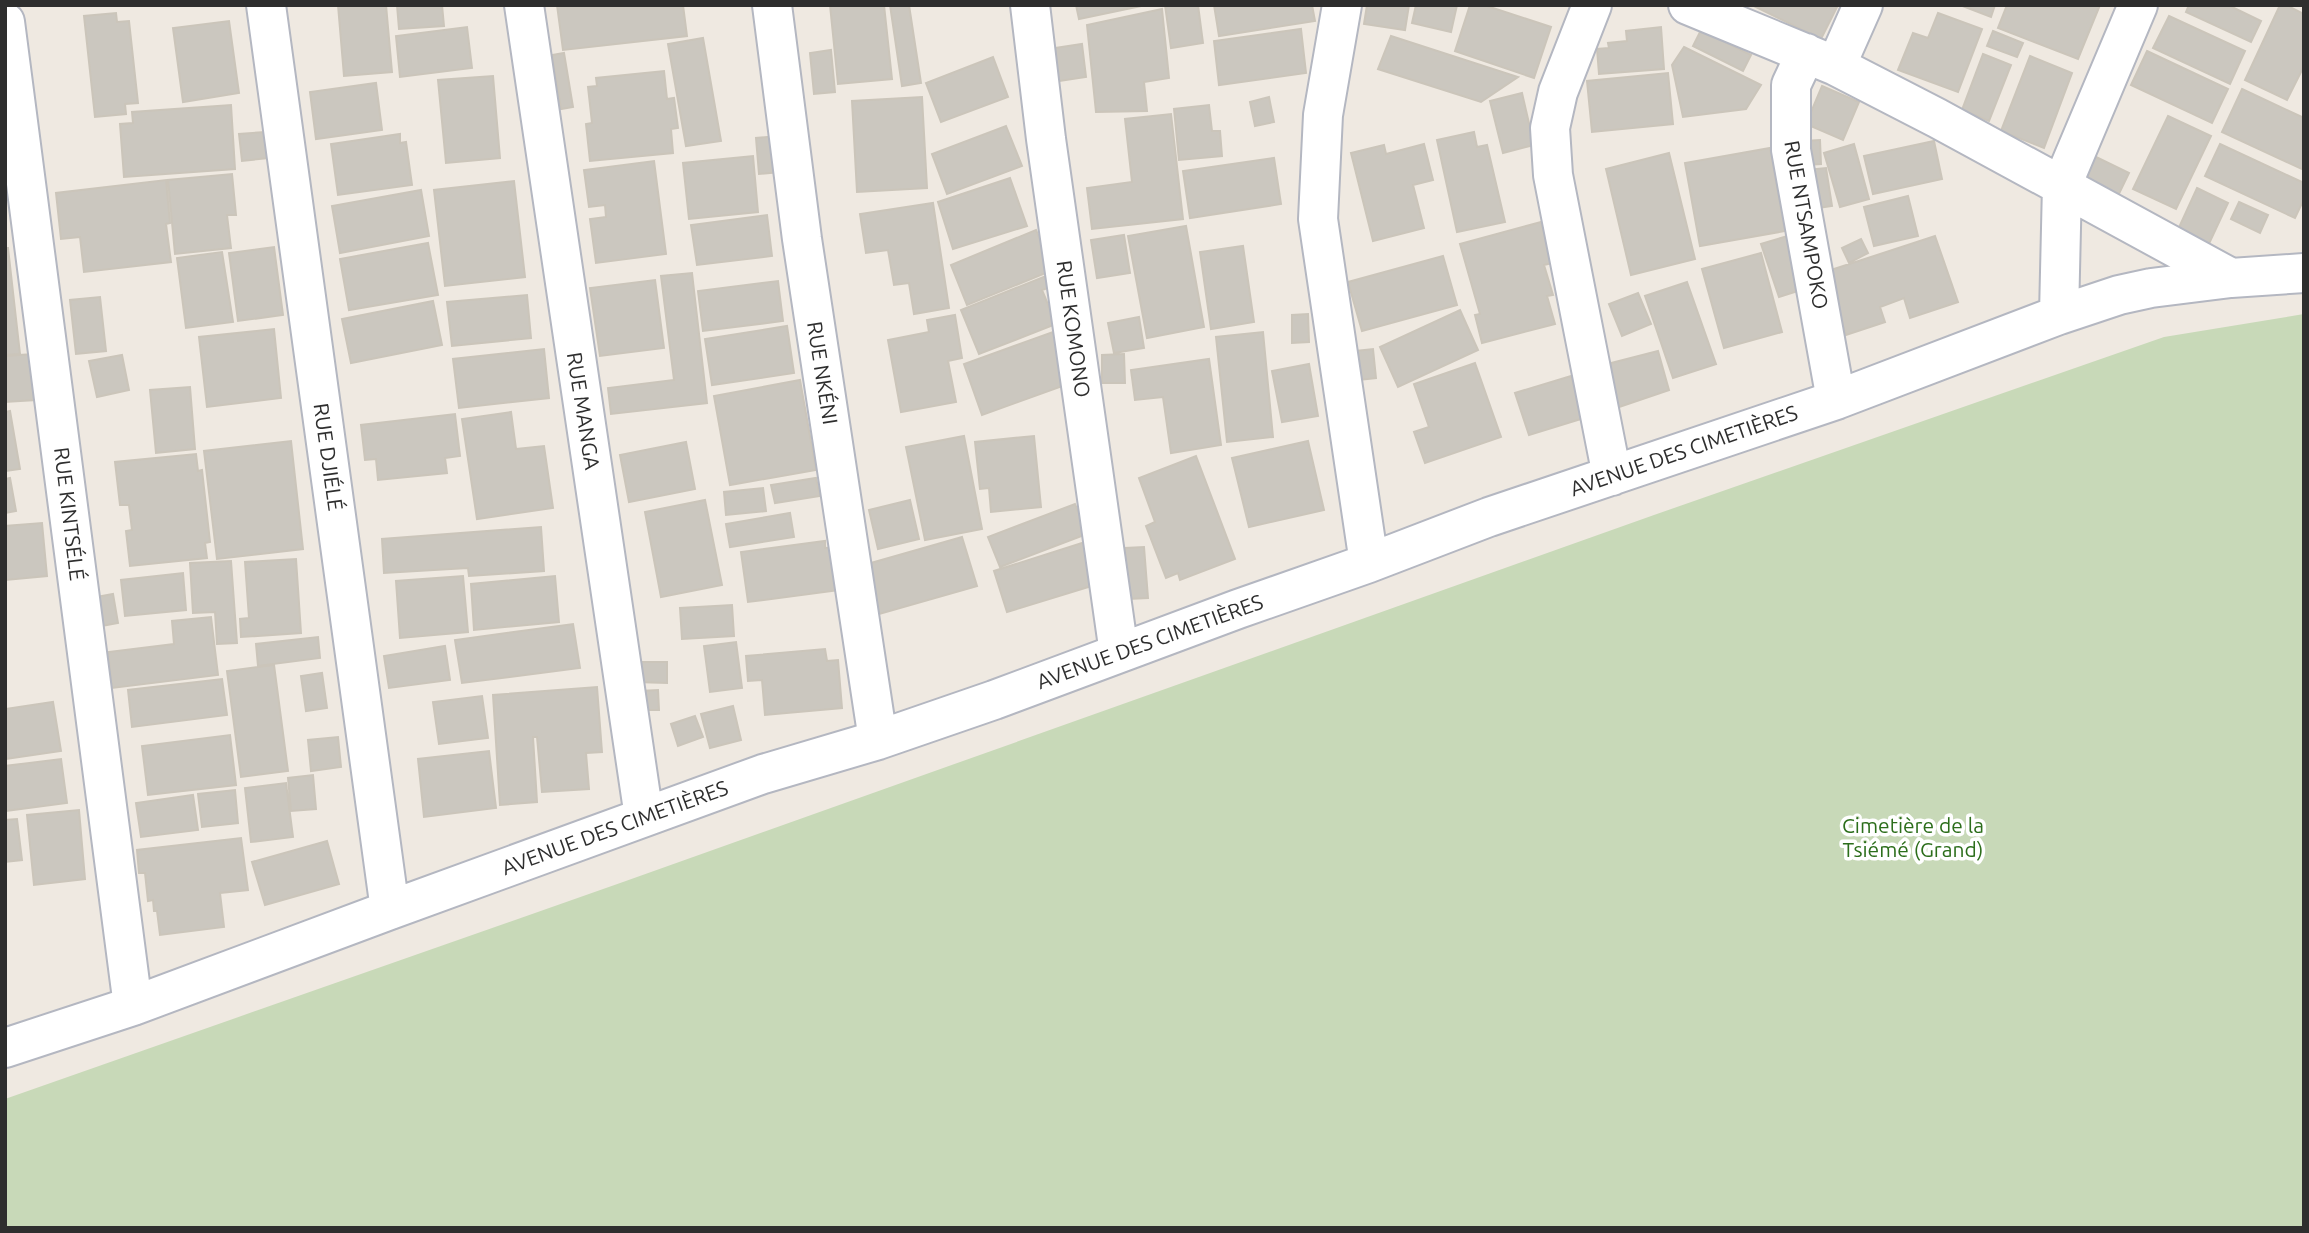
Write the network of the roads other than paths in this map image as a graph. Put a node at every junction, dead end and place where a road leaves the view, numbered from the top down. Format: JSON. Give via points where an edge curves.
{"nodes":[{"id":1,"x":265,"y":5,"type":"edge"},
{"id":2,"x":524,"y":5,"type":"edge"},
{"id":3,"x":772,"y":5,"type":"edge"},
{"id":4,"x":1030,"y":5,"type":"edge"},
{"id":5,"x":1342,"y":5,"type":"edge"},
{"id":6,"x":1592,"y":5,"type":"edge"},
{"id":7,"x":1688,"y":5,"type":"edge"},
{"id":8,"x":1863,"y":5,"type":"edge"},
{"id":9,"x":2138,"y":5,"type":"edge"},
{"id":10,"x":5,"y":22,"type":"edge"},
{"id":11,"x":1821,"y":60,"type":"junction"},
{"id":12,"x":2062,"y":185,"type":"junction"},
{"id":13,"x":2304,"y":273,"type":"edge"},
{"id":14,"x":2231,"y":278,"type":"junction"},
{"id":15,"x":2059,"y":315,"type":"junction"},
{"id":16,"x":1836,"y":400,"type":"junction"},
{"id":17,"x":1612,"y":476,"type":"junction"},
{"id":18,"x":1369,"y":563,"type":"junction"},
{"id":19,"x":1119,"y":653,"type":"junction"},
{"id":20,"x":878,"y":740,"type":"junction"},
{"id":21,"x":644,"y":817,"type":"junction"},
{"id":22,"x":390,"y":910,"type":"junction"},
{"id":23,"x":133,"y":1006,"type":"junction"},
{"id":24,"x":5,"y":1048,"type":"edge"}],
"edges":[{"from":1,"to":22,"type":"street","name":"RUE DJIÉLÉ"},
{"from":2,"to":21,"type":"street","name":"RUE MANGA"},
{"from":3,"to":20,"type":"street","name":"RUE NKÉNI","via":[[804,252]]},
{"from":4,"to":19,"type":"street","name":"RUE KOMONO"},
{"from":5,"to":18,"type":"street","via":[[1323,115],[1318,219]]},
{"from":6,"to":17,"type":"street","via":[[1558,92],[1550,128],[1553,175]]},
{"from":7,"to":11,"type":"street"},
{"from":8,"to":11,"type":"street","name":"RUE NTSAMPOKO"},
{"from":9,"to":12,"type":"street"},
{"from":10,"to":23,"type":"street","name":"RUE KINTSÉLÉ"},
{"from":11,"to":12,"type":"street"},
{"from":11,"to":16,"type":"street","name":"RUE NTSAMPOKO","via":[[1791,85],[1790,150]]},
{"from":12,"to":14,"type":"street"},
{"from":12,"to":15,"type":"street"},
{"from":13,"to":14,"type":"street","name":"AVENUE DES CIMETIÈRES"},
{"from":14,"to":15,"type":"street","name":"AVENUE DES CIMETIÈRES","via":[[2130,293]]},
{"from":15,"to":16,"type":"street","name":"AVENUE DES CIMETIÈRES"},
{"from":16,"to":17,"type":"street","name":"AVENUE DES CIMETIÈRES"},
{"from":17,"to":18,"type":"street","name":"AVENUE DES CIMETIÈRES"},
{"from":18,"to":19,"type":"street","name":"AVENUE DES CIMETIÈRES"},
{"from":19,"to":20,"type":"street","name":"AVENUE DES CIMETIÈRES"},
{"from":20,"to":21,"type":"street","name":"AVENUE DES CIMETIÈRES","via":[[763,774]]},
{"from":21,"to":22,"type":"street","name":"AVENUE DES CIMETIÈRES"},
{"from":22,"to":23,"type":"street","name":"AVENUE DES CIMETIÈRES"},
{"from":23,"to":24,"type":"street","name":"AVENUE DES CIMETIÈRES"}]}
